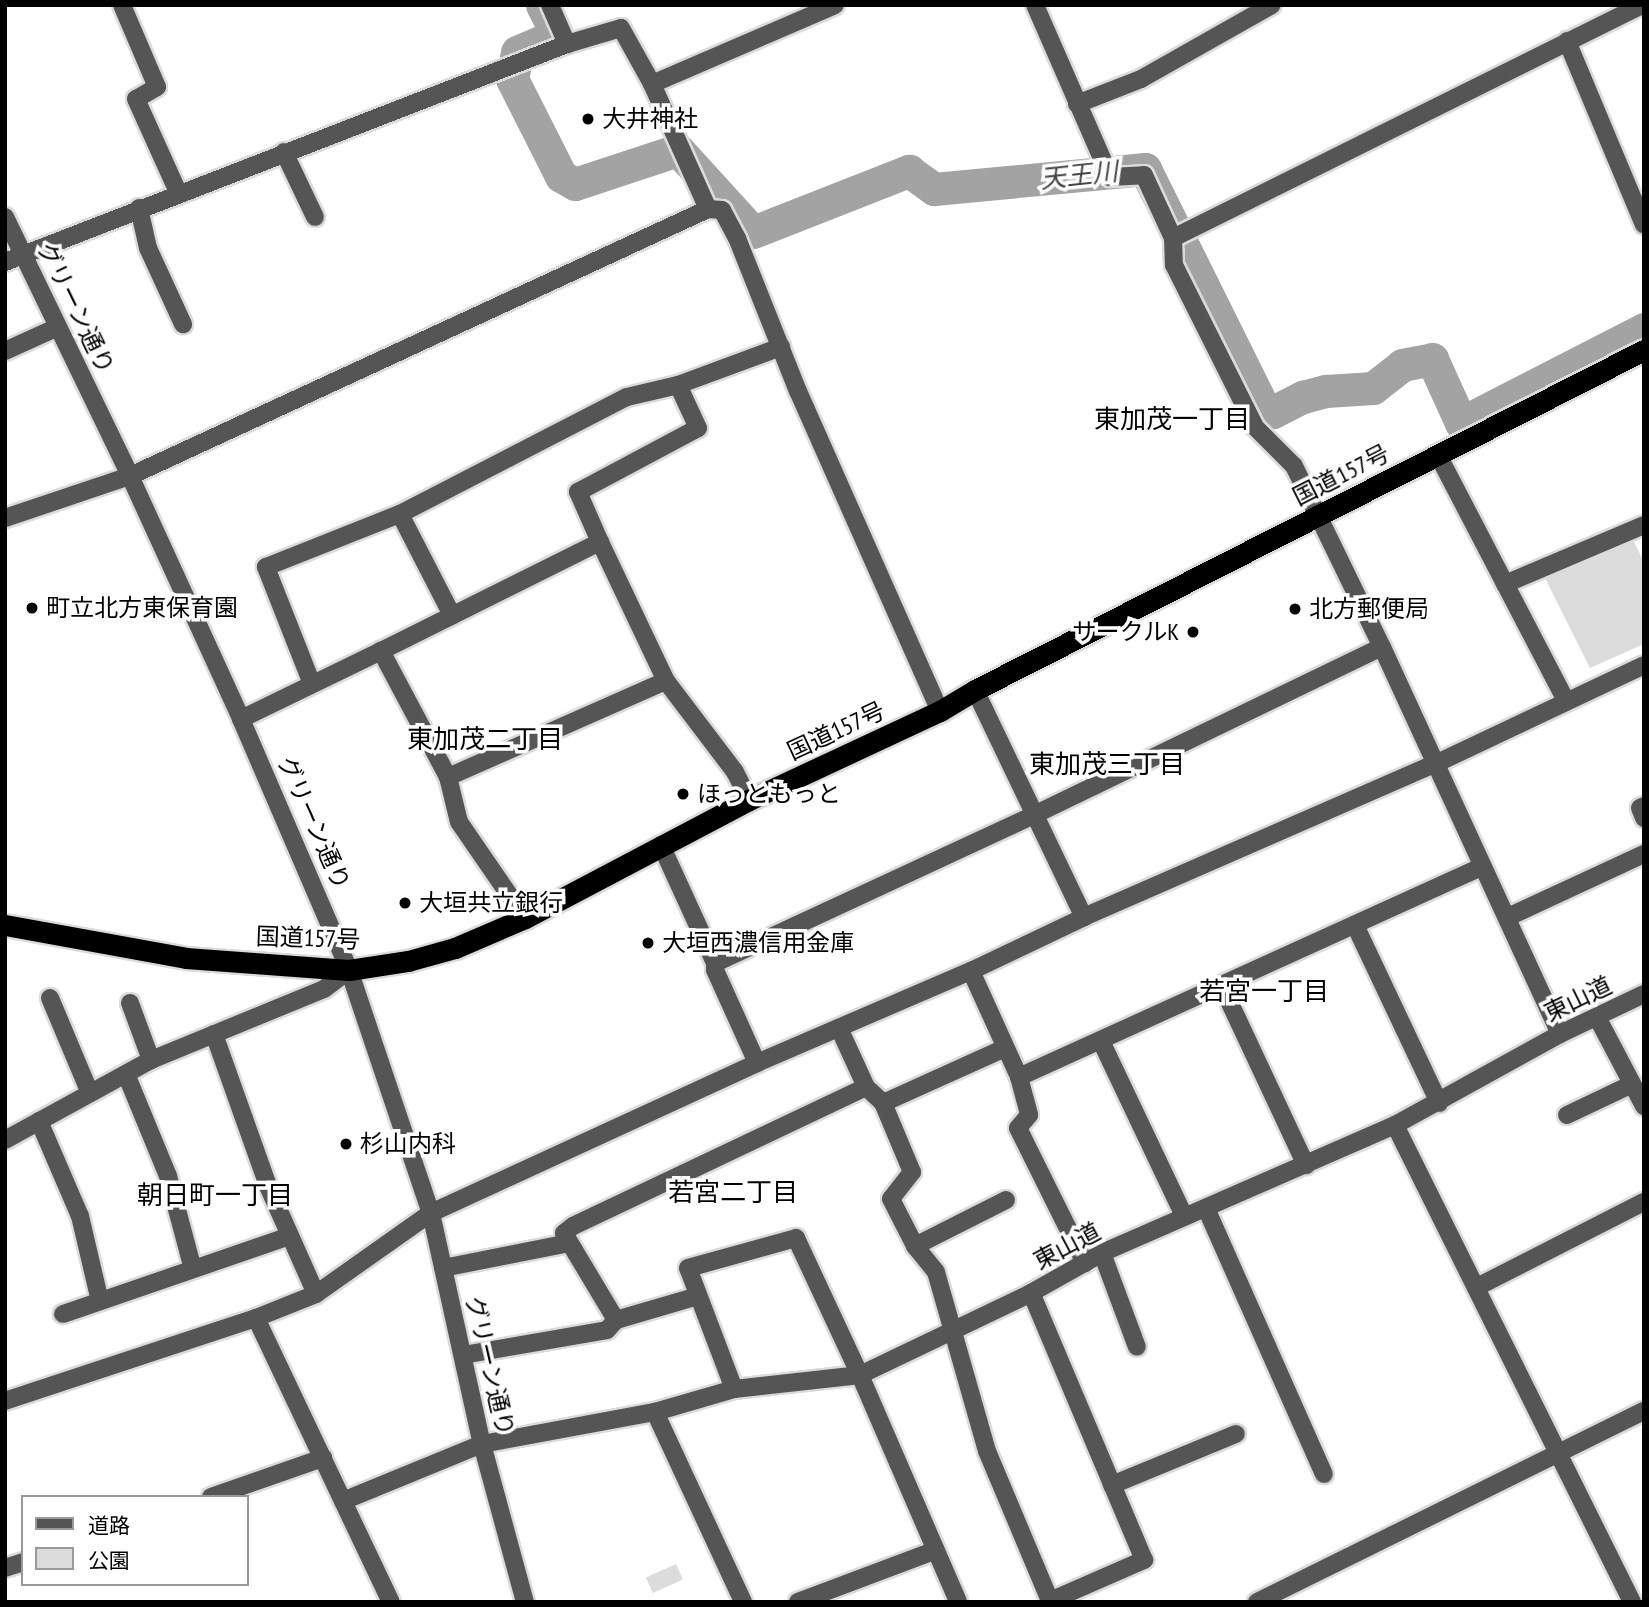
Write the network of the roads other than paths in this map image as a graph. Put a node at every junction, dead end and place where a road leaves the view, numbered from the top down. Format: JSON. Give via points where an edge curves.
{"nodes":[{"id":1,"x":550,"y":5,"type":"edge"},
{"id":2,"x":835,"y":5,"type":"edge"},
{"id":3,"x":1035,"y":5,"type":"edge"},
{"id":4,"x":1272,"y":5,"type":"edge"},
{"id":5,"x":1642,"y":5,"type":"edge"},
{"id":6,"x":124,"y":6,"type":"edge"},
{"id":7,"x":1567,"y":41,"type":"junction"},
{"id":8,"x":566,"y":44,"type":"junction"},
{"id":9,"x":652,"y":84,"type":"junction"},
{"id":10,"x":1077,"y":104,"type":"junction"},
{"id":11,"x":284,"y":152,"type":"junction"},
{"id":12,"x":178,"y":192,"type":"junction"},
{"id":13,"x":139,"y":208,"type":"junction"},
{"id":14,"x":708,"y":209,"type":"junction"},
{"id":15,"x":5,"y":217,"type":"edge"},
{"id":16,"x":315,"y":217,"type":"dead end"},
{"id":17,"x":1644,"y":225,"type":"edge"},
{"id":18,"x":1173,"y":238,"type":"junction"},
{"id":19,"x":23,"y":254,"type":"junction"},
{"id":20,"x":5,"y":262,"type":"edge"},
{"id":21,"x":183,"y":324,"type":"dead end"},
{"id":22,"x":58,"y":327,"type":"junction"},
{"id":23,"x":780,"y":347,"type":"junction"},
{"id":24,"x":5,"y":351,"type":"edge"},
{"id":25,"x":1644,"y":351,"type":"edge"},
{"id":26,"x":678,"y":385,"type":"junction"},
{"id":27,"x":1438,"y":455,"type":"junction"},
{"id":28,"x":130,"y":476,"type":"junction"},
{"id":29,"x":400,"y":514,"type":"junction"},
{"id":30,"x":1318,"y":516,"type":"junction"},
{"id":31,"x":5,"y":518,"type":"edge"},
{"id":32,"x":1644,"y":525,"type":"edge"},
{"id":33,"x":600,"y":542,"type":"junction"},
{"id":34,"x":1505,"y":584,"type":"junction"},
{"id":35,"x":452,"y":615,"type":"junction"},
{"id":36,"x":1382,"y":647,"type":"junction"},
{"id":37,"x":381,"y":650,"type":"junction"},
{"id":38,"x":1644,"y":665,"type":"edge"},
{"id":39,"x":666,"y":681,"type":"junction"},
{"id":40,"x":312,"y":684,"type":"junction"},
{"id":41,"x":975,"y":690,"type":"junction"},
{"id":42,"x":1566,"y":701,"type":"junction"},
{"id":43,"x":940,"y":711,"type":"junction"},
{"id":44,"x":241,"y":719,"type":"junction"},
{"id":45,"x":1435,"y":764,"type":"junction"},
{"id":46,"x":448,"y":777,"type":"junction"},
{"id":47,"x":750,"y":800,"type":"junction"},
{"id":48,"x":1644,"y":806,"type":"edge"},
{"id":49,"x":1034,"y":815,"type":"junction"},
{"id":50,"x":1644,"y":818,"type":"edge"},
{"id":51,"x":661,"y":845,"type":"junction"},
{"id":52,"x":1644,"y":854,"type":"edge"},
{"id":53,"x":1481,"y":867,"type":"junction"},
{"id":54,"x":1084,"y":917,"type":"junction"},
{"id":55,"x":1508,"y":917,"type":"junction"},
{"id":56,"x":525,"y":918,"type":"junction"},
{"id":57,"x":5,"y":925,"type":"edge"},
{"id":58,"x":1356,"y":925,"type":"junction"},
{"id":59,"x":715,"y":963,"type":"junction"},
{"id":60,"x":349,"y":970,"type":"junction"},
{"id":61,"x":971,"y":971,"type":"junction"},
{"id":62,"x":1222,"y":986,"type":"junction"},
{"id":63,"x":1644,"y":994,"type":"edge"},
{"id":64,"x":50,"y":998,"type":"dead end"},
{"id":65,"x":130,"y":1003,"type":"dead end"},
{"id":66,"x":1597,"y":1017,"type":"junction"},
{"id":67,"x":839,"y":1028,"type":"junction"},
{"id":68,"x":214,"y":1034,"type":"junction"},
{"id":69,"x":1560,"y":1034,"type":"junction"},
{"id":70,"x":1101,"y":1041,"type":"junction"},
{"id":71,"x":1005,"y":1048,"type":"junction"},
{"id":72,"x":151,"y":1060,"type":"junction"},
{"id":73,"x":757,"y":1063,"type":"junction"},
{"id":74,"x":126,"y":1074,"type":"junction"},
{"id":75,"x":1018,"y":1077,"type":"junction"},
{"id":76,"x":1632,"y":1084,"type":"junction"},
{"id":77,"x":866,"y":1087,"type":"junction"},
{"id":78,"x":90,"y":1093,"type":"junction"},
{"id":79,"x":1439,"y":1103,"type":"junction"},
{"id":80,"x":883,"y":1104,"type":"junction"},
{"id":81,"x":1644,"y":1106,"type":"edge"},
{"id":82,"x":1567,"y":1115,"type":"dead end"},
{"id":83,"x":39,"y":1121,"type":"junction"},
{"id":84,"x":1395,"y":1125,"type":"junction"},
{"id":85,"x":5,"y":1140,"type":"edge"},
{"id":86,"x":1306,"y":1165,"type":"junction"},
{"id":87,"x":1006,"y":1200,"type":"dead end"},
{"id":88,"x":1644,"y":1202,"type":"edge"},
{"id":89,"x":1206,"y":1208,"type":"junction"},
{"id":90,"x":431,"y":1213,"type":"junction"},
{"id":91,"x":1184,"y":1216,"type":"junction"},
{"id":92,"x":290,"y":1236,"type":"junction"},
{"id":93,"x":569,"y":1243,"type":"junction"},
{"id":94,"x":915,"y":1247,"type":"junction"},
{"id":95,"x":1102,"y":1253,"type":"junction"},
{"id":96,"x":1085,"y":1263,"type":"junction"},
{"id":97,"x":443,"y":1268,"type":"junction"},
{"id":98,"x":193,"y":1269,"type":"junction"},
{"id":99,"x":1477,"y":1287,"type":"junction"},
{"id":100,"x":1031,"y":1293,"type":"junction"},
{"id":101,"x":316,"y":1294,"type":"junction"},
{"id":102,"x":698,"y":1296,"type":"junction"},
{"id":103,"x":100,"y":1301,"type":"junction"},
{"id":104,"x":64,"y":1314,"type":"dead end"},
{"id":105,"x":256,"y":1318,"type":"junction"},
{"id":106,"x":616,"y":1320,"type":"junction"},
{"id":107,"x":951,"y":1331,"type":"junction"},
{"id":108,"x":1137,"y":1347,"type":"dead end"},
{"id":109,"x":463,"y":1355,"type":"junction"},
{"id":110,"x":860,"y":1375,"type":"junction"},
{"id":111,"x":734,"y":1389,"type":"junction"},
{"id":112,"x":5,"y":1400,"type":"edge"},
{"id":113,"x":1644,"y":1411,"type":"edge"},
{"id":114,"x":656,"y":1412,"type":"junction"},
{"id":115,"x":1236,"y":1434,"type":"dead end"},
{"id":116,"x":482,"y":1444,"type":"junction"},
{"id":117,"x":1557,"y":1454,"type":"junction"},
{"id":118,"x":323,"y":1458,"type":"junction"},
{"id":119,"x":1324,"y":1474,"type":"dead end"},
{"id":120,"x":1112,"y":1485,"type":"junction"},
{"id":121,"x":217,"y":1495,"type":"edge"},
{"id":122,"x":343,"y":1500,"type":"junction"},
{"id":123,"x":936,"y":1550,"type":"junction"},
{"id":124,"x":391,"y":1602,"type":"edge"},
{"id":125,"x":525,"y":1602,"type":"edge"},
{"id":126,"x":743,"y":1602,"type":"edge"},
{"id":127,"x":798,"y":1602,"type":"edge"},
{"id":128,"x":958,"y":1602,"type":"edge"},
{"id":129,"x":1257,"y":1602,"type":"edge"},
{"id":130,"x":1632,"y":1602,"type":"edge"}],
"edges":[{"from":1,"to":8,"type":"street"},
{"from":2,"to":9,"type":"street"},
{"from":3,"to":10,"type":"street"},
{"from":4,"to":10,"type":"street","via":[[1140,79]]},
{"from":5,"to":7,"type":"street"},
{"from":6,"to":12,"type":"street","via":[[157,87],[136,99]]},
{"from":7,"to":17,"type":"street"},
{"from":7,"to":18,"type":"street"},
{"from":8,"to":9,"type":"street","via":[[621,28]]},
{"from":8,"to":11,"type":"street"},
{"from":9,"to":14,"type":"street"},
{"from":10,"to":18,"type":"street","via":[[1110,177],[1144,175]]},
{"from":11,"to":12,"type":"street"},
{"from":11,"to":16,"type":"street"},
{"from":12,"to":13,"type":"street"},
{"from":13,"to":19,"type":"street"},
{"from":13,"to":21,"type":"street","via":[[148,248]]},
{"from":14,"to":23,"type":"street","via":[[722,209],[737,237]]},
{"from":14,"to":28,"type":"street"},
{"from":15,"to":19,"type":"street","name":"グリーン通り"},
{"from":18,"to":30,"type":"street","via":[[1174,265],[1255,427],[1294,466]]},
{"from":19,"to":20,"type":"street"},
{"from":19,"to":22,"type":"street","name":"グリーン通り"},
{"from":22,"to":24,"type":"street"},
{"from":22,"to":28,"type":"street","name":"グリーン通り"},
{"from":23,"to":26,"type":"street"},
{"from":23,"to":43,"type":"street"},
{"from":25,"to":27,"type":"highway","name":"国道157号"},
{"from":26,"to":29,"type":"street","via":[[628,397]]},
{"from":26,"to":33,"type":"street","via":[[698,428],[578,492]]},
{"from":27,"to":30,"type":"highway","name":"国道157号"},
{"from":27,"to":34,"type":"street"},
{"from":28,"to":31,"type":"street"},
{"from":28,"to":44,"type":"street","name":"グリーン通り"},
{"from":29,"to":35,"type":"street"},
{"from":29,"to":40,"type":"street","via":[[266,567]]},
{"from":30,"to":36,"type":"street"},
{"from":30,"to":41,"type":"highway","name":"国道157号"},
{"from":32,"to":34,"type":"street"},
{"from":33,"to":35,"type":"street"},
{"from":33,"to":39,"type":"street"},
{"from":34,"to":42,"type":"street"},
{"from":35,"to":37,"type":"street"},
{"from":36,"to":45,"type":"street"},
{"from":36,"to":49,"type":"street"},
{"from":37,"to":40,"type":"street"},
{"from":37,"to":46,"type":"street"},
{"from":38,"to":42,"type":"street"},
{"from":39,"to":46,"type":"street"},
{"from":39,"to":47,"type":"street","via":[[735,772]]},
{"from":40,"to":44,"type":"street"},
{"from":41,"to":43,"type":"highway","name":"国道157号"},
{"from":41,"to":49,"type":"street"},
{"from":42,"to":45,"type":"street"},
{"from":43,"to":47,"type":"highway","name":"国道157号"},
{"from":44,"to":60,"type":"street","name":"グリーン通り"},
{"from":45,"to":53,"type":"street"},
{"from":45,"to":54,"type":"street"},
{"from":46,"to":56,"type":"street","via":[[458,822]]},
{"from":47,"to":51,"type":"highway","name":"国道157号"},
{"from":48,"to":50,"type":"street","via":[[1640,808]]},
{"from":49,"to":54,"type":"street"},
{"from":49,"to":59,"type":"street"},
{"from":51,"to":56,"type":"highway","name":"国道157号"},
{"from":51,"to":59,"type":"street"},
{"from":52,"to":55,"type":"street"},
{"from":53,"to":55,"type":"street"},
{"from":53,"to":58,"type":"street"},
{"from":54,"to":61,"type":"street"},
{"from":55,"to":69,"type":"street"},
{"from":56,"to":60,"type":"highway","name":"国道157号","via":[[456,948]]},
{"from":57,"to":60,"type":"highway","name":"国道157号","via":[[186,958]]},
{"from":58,"to":62,"type":"street"},
{"from":58,"to":79,"type":"street"},
{"from":59,"to":73,"type":"street"},
{"from":60,"to":68,"type":"street","via":[[324,989]]},
{"from":60,"to":90,"type":"street","name":"グリーン通り"},
{"from":61,"to":67,"type":"street"},
{"from":61,"to":71,"type":"street"},
{"from":62,"to":70,"type":"street"},
{"from":62,"to":86,"type":"street"},
{"from":63,"to":66,"type":"street","name":"東山道"},
{"from":64,"to":78,"type":"street"},
{"from":65,"to":72,"type":"street"},
{"from":66,"to":69,"type":"street","name":"東山道"},
{"from":66,"to":76,"type":"street"},
{"from":67,"to":73,"type":"street"},
{"from":67,"to":77,"type":"street"},
{"from":68,"to":72,"type":"street"},
{"from":68,"to":92,"type":"street"},
{"from":69,"to":79,"type":"street","name":"東山道"},
{"from":70,"to":75,"type":"street"},
{"from":70,"to":91,"type":"street"},
{"from":71,"to":75,"type":"street"},
{"from":71,"to":80,"type":"street"},
{"from":72,"to":74,"type":"street"},
{"from":73,"to":90,"type":"street"},
{"from":74,"to":78,"type":"street"},
{"from":74,"to":98,"type":"street","via":[[168,1176]]},
{"from":75,"to":96,"type":"street","via":[[1029,1115],[1018,1129]]},
{"from":76,"to":81,"type":"street"},
{"from":76,"to":82,"type":"street"},
{"from":77,"to":80,"type":"street"},
{"from":77,"to":93,"type":"street","via":[[573,1226],[564,1233]]},
{"from":78,"to":83,"type":"street"},
{"from":79,"to":84,"type":"street","name":"東山道"},
{"from":80,"to":94,"type":"street","via":[[912,1172],[891,1199]]},
{"from":83,"to":85,"type":"street"},
{"from":83,"to":103,"type":"street","via":[[80,1216]]},
{"from":84,"to":86,"type":"street","name":"東山道"},
{"from":84,"to":99,"type":"street"},
{"from":86,"to":89,"type":"street","name":"東山道"},
{"from":87,"to":94,"type":"street"},
{"from":88,"to":99,"type":"street"},
{"from":89,"to":91,"type":"street","name":"東山道"},
{"from":89,"to":119,"type":"street"},
{"from":90,"to":97,"type":"street","name":"グリーン通り"},
{"from":90,"to":101,"type":"street"},
{"from":91,"to":95,"type":"street","name":"東山道"},
{"from":92,"to":98,"type":"street"},
{"from":92,"to":101,"type":"street"},
{"from":93,"to":97,"type":"street"},
{"from":93,"to":106,"type":"street"},
{"from":94,"to":107,"type":"street","via":[[936,1272]]},
{"from":95,"to":96,"type":"street","name":"東山道"},
{"from":95,"to":108,"type":"street"},
{"from":96,"to":100,"type":"street","name":"東山道"},
{"from":97,"to":109,"type":"street","name":"グリーン通り"},
{"from":98,"to":103,"type":"street"},
{"from":99,"to":117,"type":"street"},
{"from":100,"to":107,"type":"street","name":"東山道"},
{"from":100,"to":120,"type":"street"},
{"from":101,"to":105,"type":"street"},
{"from":102,"to":106,"type":"street"},
{"from":102,"to":110,"type":"street","via":[[688,1268],[796,1238]]},
{"from":102,"to":111,"type":"street"},
{"from":103,"to":104,"type":"street"},
{"from":105,"to":112,"type":"street"},
{"from":105,"to":118,"type":"street"},
{"from":106,"to":109,"type":"street","via":[[607,1330]]},
{"from":107,"to":110,"type":"street","name":"東山道"},
{"from":107,"to":120,"type":"street","via":[[987,1451],[1050,1601],[1144,1560]]},
{"from":109,"to":116,"type":"street","name":"グリーン通り"},
{"from":110,"to":111,"type":"street","name":"東山道"},
{"from":110,"to":123,"type":"street"},
{"from":111,"to":114,"type":"street","name":"東山道"},
{"from":113,"to":117,"type":"street"},
{"from":114,"to":116,"type":"street","name":"東山道"},
{"from":114,"to":126,"type":"street"},
{"from":115,"to":120,"type":"street"},
{"from":116,"to":122,"type":"street","name":"東山道"},
{"from":116,"to":125,"type":"street","name":"グリーン通り"},
{"from":117,"to":129,"type":"street"},
{"from":117,"to":130,"type":"street"},
{"from":118,"to":121,"type":"street"},
{"from":118,"to":122,"type":"street"},
{"from":122,"to":124,"type":"street"},
{"from":123,"to":127,"type":"street"},
{"from":123,"to":128,"type":"street"}]}
